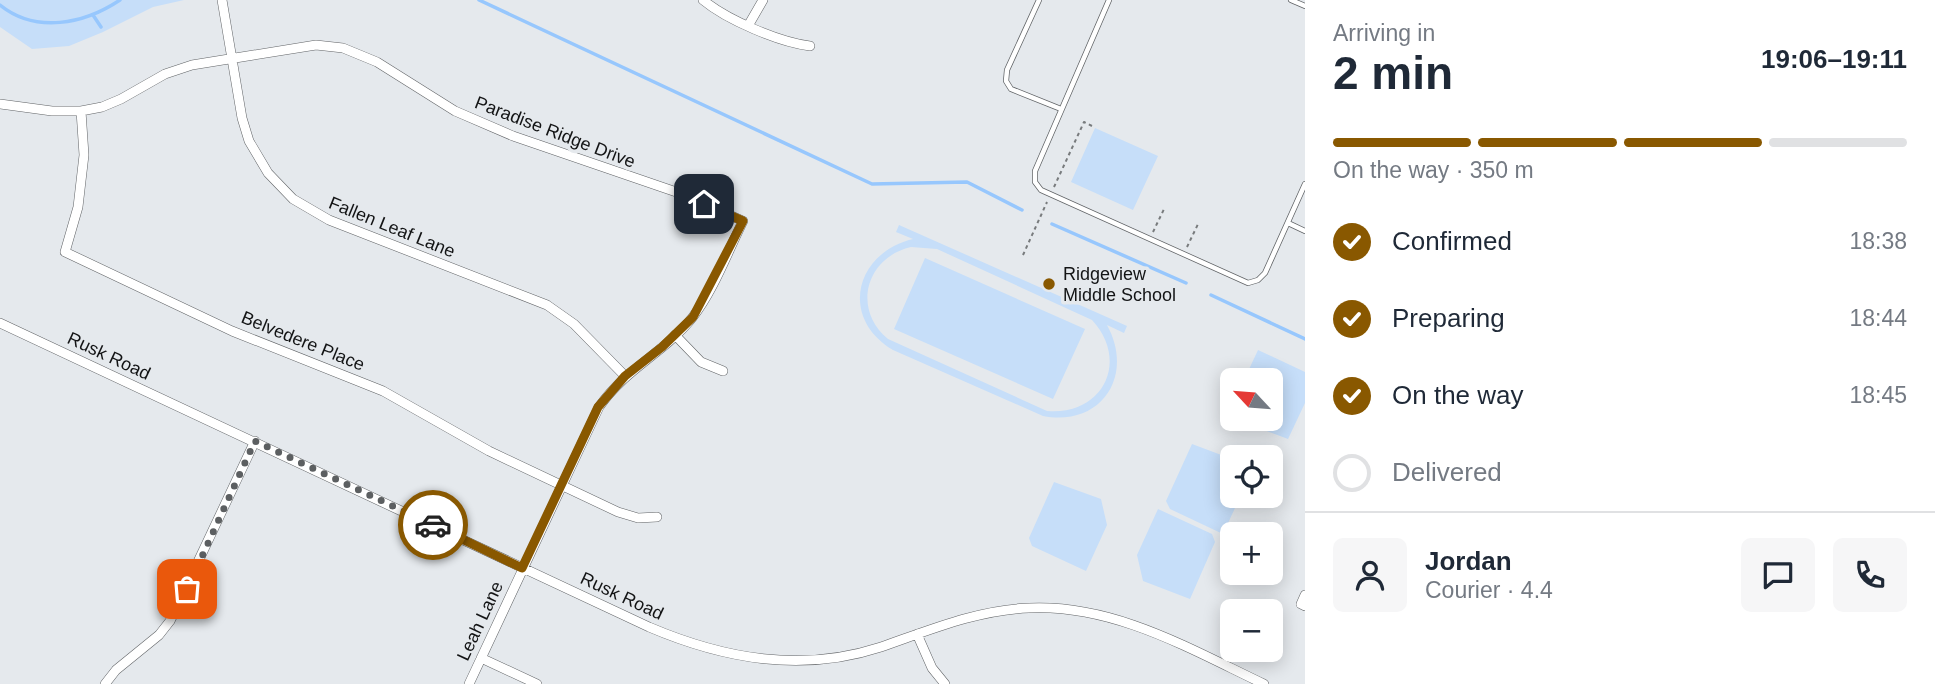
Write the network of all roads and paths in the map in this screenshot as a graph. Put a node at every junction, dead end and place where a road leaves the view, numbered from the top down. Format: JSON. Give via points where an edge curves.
{"nodes":[{"id":1,"x":222,"y":0,"type":"edge"},
{"id":2,"x":703,"y":0,"type":"edge"},
{"id":3,"x":763,"y":0,"type":"edge"},
{"id":4,"x":1038,"y":0,"type":"edge"},
{"id":5,"x":1109,"y":0,"type":"edge"},
{"id":6,"x":1291,"y":0,"type":"edge"},
{"id":7,"x":1305,"y":6,"type":"edge"},
{"id":8,"x":748,"y":26,"type":"junction"},
{"id":9,"x":810,"y":46,"type":"dead end"},
{"id":10,"x":232,"y":59,"type":"junction"},
{"id":11,"x":0,"y":104,"type":"edge"},
{"id":12,"x":1061,"y":109,"type":"junction"},
{"id":13,"x":81,"y":111,"type":"junction"},
{"id":14,"x":1094,"y":127,"type":"dead end"},
{"id":15,"x":1305,"y":184,"type":"edge"},
{"id":16,"x":1050,"y":195,"type":"junction"},
{"id":17,"x":1165,"y":207,"type":"dead end"},
{"id":18,"x":743,"y":221,"type":"joint"},
{"id":19,"x":1199,"y":222,"type":"dead end"},
{"id":20,"x":1288,"y":223,"type":"junction"},
{"id":21,"x":1305,"y":231,"type":"edge"},
{"id":22,"x":1150,"y":239,"type":"junction"},
{"id":23,"x":1184,"y":254,"type":"junction"},
{"id":24,"x":1023,"y":255,"type":"dead end"},
{"id":25,"x":0,"y":323,"type":"edge"},
{"id":26,"x":675,"y":335,"type":"junction"},
{"id":27,"x":723,"y":371,"type":"dead end"},
{"id":28,"x":625,"y":376,"type":"junction"},
{"id":29,"x":255,"y":441,"type":"junction"},
{"id":30,"x":561,"y":485,"type":"junction"},
{"id":31,"x":657,"y":517,"type":"dead end"},
{"id":32,"x":522,"y":568,"type":"junction"},
{"id":33,"x":1305,"y":595,"type":"edge"},
{"id":34,"x":1305,"y":606,"type":"edge"},
{"id":35,"x":917,"y":634,"type":"junction"},
{"id":36,"x":481,"y":658,"type":"junction"},
{"id":37,"x":104,"y":684,"type":"edge"},
{"id":38,"x":468,"y":684,"type":"edge"},
{"id":39,"x":537,"y":684,"type":"edge"},
{"id":40,"x":945,"y":684,"type":"edge"},
{"id":41,"x":1264,"y":684,"type":"edge"}],
"edges":[{"from":1,"to":10,"type":"street","name":"Fallen Leaf Lane"},
{"from":2,"to":8,"type":"street"},
{"from":3,"to":8,"type":"street"},
{"from":4,"to":12,"type":"lane","via":[[1006,81],[1011,89]]},
{"from":5,"to":12,"type":"lane"},
{"from":6,"to":7,"type":"lane"},
{"from":8,"to":9,"type":"street","via":[[791,44]]},
{"from":10,"to":13,"type":"street","name":"Paradise Ridge Drive","via":[[179,68],[121,99]]},
{"from":10,"to":18,"type":"street","name":"Paradise Ridge Drive","via":[[316,45],[343,48],[377,62],[455,111],[513,136],[685,195]]},
{"from":10,"to":28,"type":"street","name":"Fallen Leaf Lane","via":[[249,141],[268,173],[293,199],[329,220],[547,304],[574,324]]},
{"from":11,"to":13,"type":"street","name":"Paradise Ridge Drive"},
{"from":12,"to":16,"type":"lane","via":[[1035,171],[1035,182]]},
{"from":13,"to":30,"type":"street","name":"Belvedere Place","via":[[84,155],[78,207],[65,252],[232,331],[383,391],[489,451]]},
{"from":14,"to":16,"type":"path","via":[[1084,122]]},
{"from":15,"to":20,"type":"lane"},
{"from":16,"to":22,"type":"lane"},
{"from":16,"to":24,"type":"path"},
{"from":17,"to":22,"type":"path"},
{"from":18,"to":26,"type":"street","name":"Leah Lane","via":[[693,317]]},
{"from":19,"to":23,"type":"path"},
{"from":20,"to":21,"type":"lane"},
{"from":20,"to":23,"type":"lane","via":[[1265,274],[1248,283]]},
{"from":22,"to":23,"type":"lane"},
{"from":25,"to":29,"type":"street","name":"Rusk Road"},
{"from":26,"to":27,"type":"street","via":[[701,362]]},
{"from":26,"to":28,"type":"street","name":"Leah Lane"},
{"from":28,"to":30,"type":"street","name":"Leah Lane","via":[[598,407]]},
{"from":29,"to":32,"type":"street","name":"Rusk Road"},
{"from":29,"to":37,"type":"street","via":[[170,621]]},
{"from":30,"to":31,"type":"street","name":"Belvedere Place","via":[[629,516]]},
{"from":30,"to":32,"type":"street","name":"Leah Lane"},
{"from":32,"to":35,"type":"street","name":"Rusk Road","via":[[681,640],[747,658],[829,659]]},
{"from":32,"to":36,"type":"street","name":"Leah Lane"},
{"from":33,"to":34,"type":"street","via":[[1301,604]]},
{"from":35,"to":40,"type":"street","via":[[932,668]]},
{"from":35,"to":41,"type":"street","name":"Rusk Road","via":[[977,614],[1031,607],[1077,610],[1131,624]]},
{"from":36,"to":38,"type":"street","name":"Leah Lane"},
{"from":36,"to":39,"type":"street"}]}
